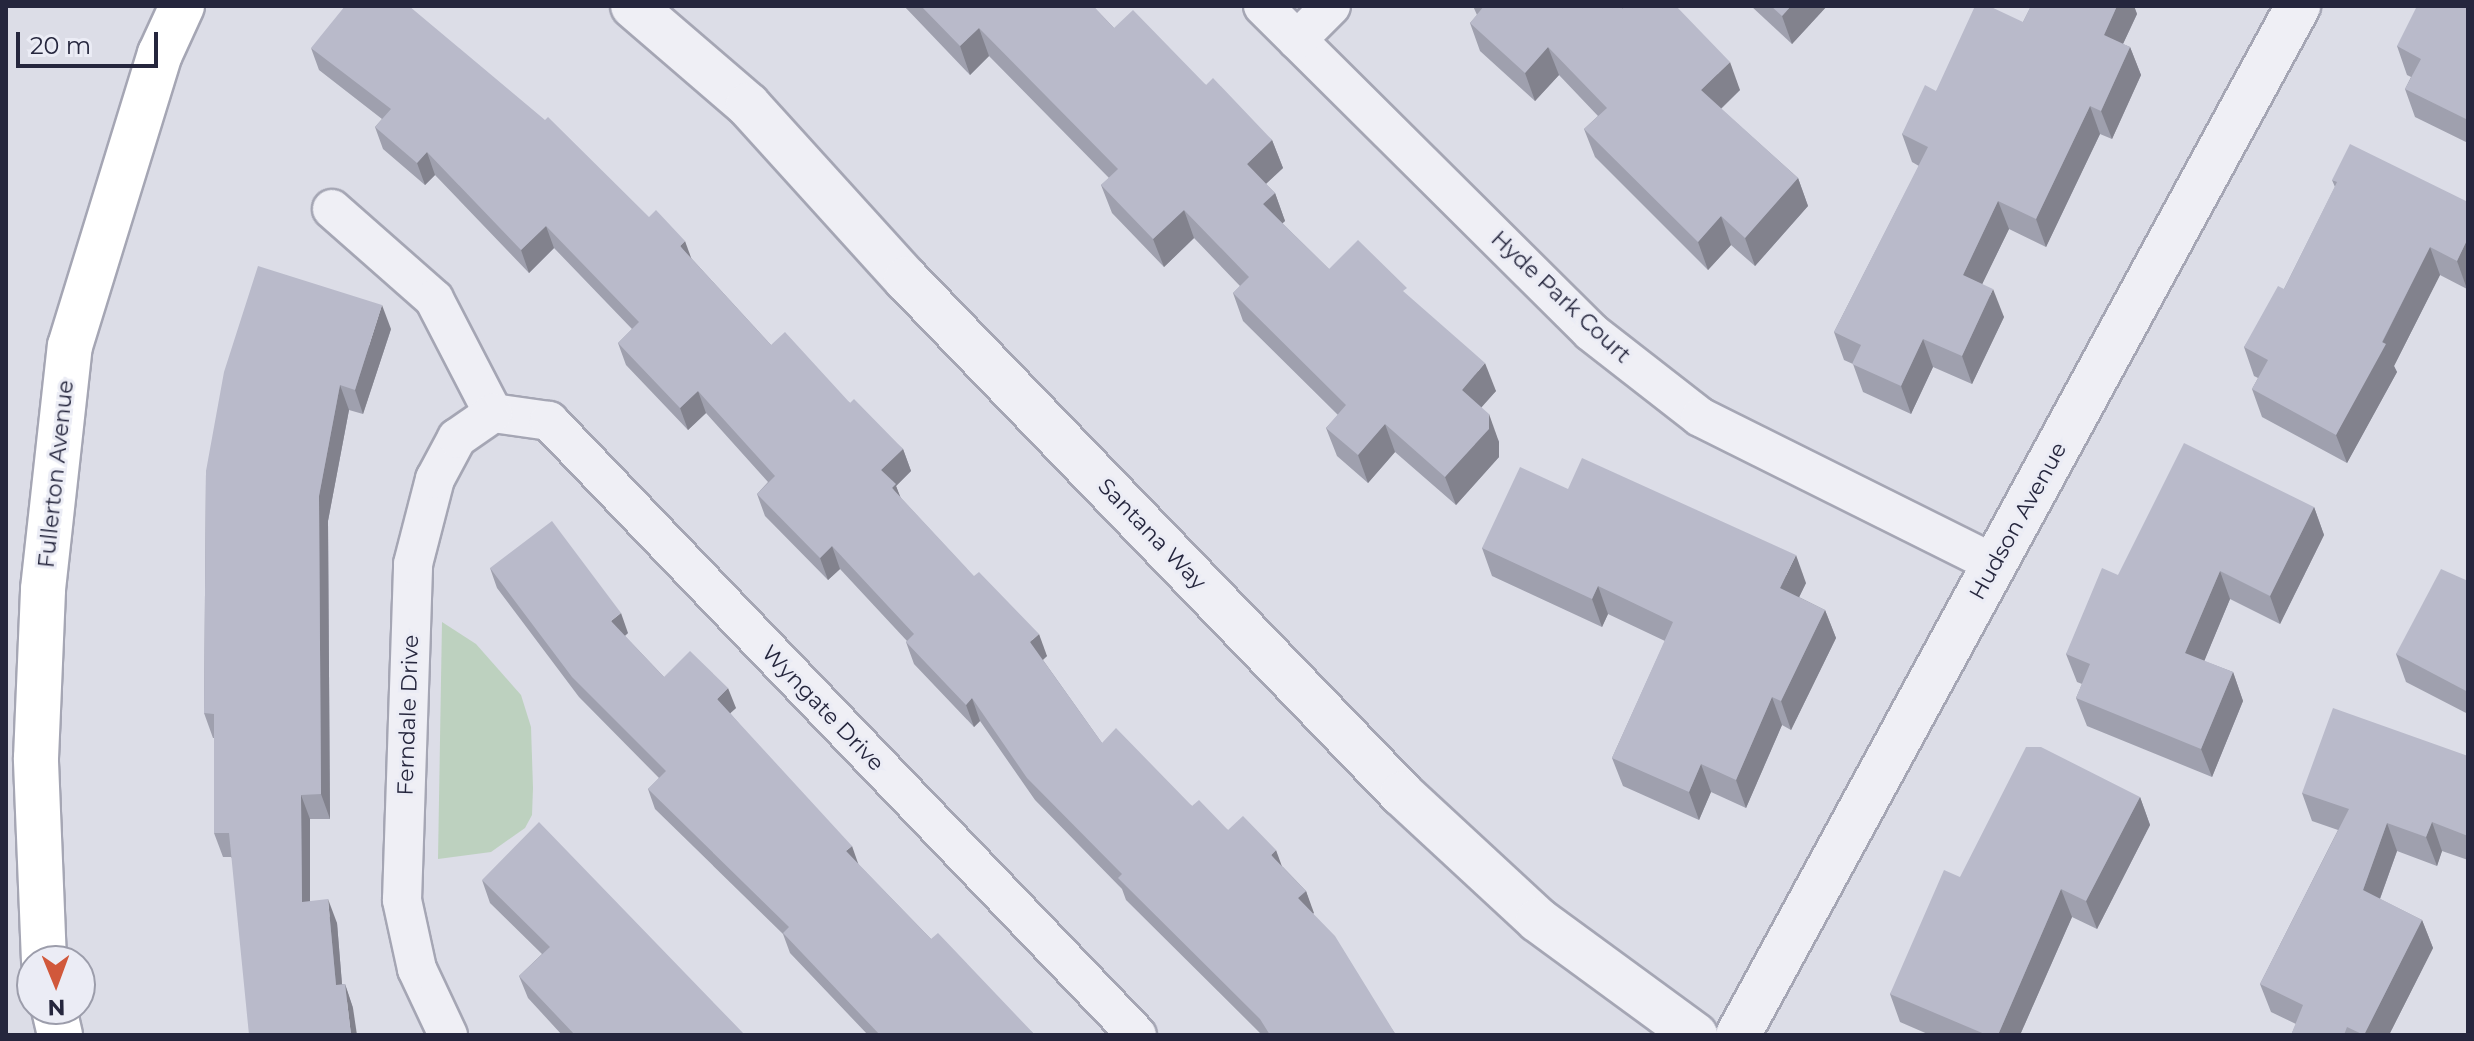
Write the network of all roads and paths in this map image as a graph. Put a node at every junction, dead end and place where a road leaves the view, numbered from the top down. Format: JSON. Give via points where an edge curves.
{"nodes":[{"id":1,"x":182,"y":6,"type":"edge"},
{"id":2,"x":633,"y":6,"type":"edge"},
{"id":3,"x":1263,"y":6,"type":"edge"},
{"id":4,"x":1331,"y":6,"type":"edge"},
{"id":5,"x":2298,"y":6,"type":"edge"},
{"id":6,"x":1297,"y":40,"type":"junction"},
{"id":7,"x":332,"y":209,"type":"dead end"},
{"id":8,"x":493,"y":413,"type":"junction"},
{"id":9,"x":1995,"y":564,"type":"junction"},
{"id":10,"x":43,"y":945,"type":"edge"},
{"id":11,"x":448,"y":1035,"type":"edge"},
{"id":12,"x":1137,"y":1035,"type":"edge"},
{"id":13,"x":1695,"y":1035,"type":"edge"},
{"id":14,"x":1738,"y":1035,"type":"edge"}],
"edges":[{"from":1,"to":10,"type":"main road","name":"Fullerton Avenue","via":[[160,54],[70,346],[43,589],[36,758]]},
{"from":2,"to":13,"type":"street","name":"Santana Way","via":[[748,105],[906,279],[1402,794],[1538,920]]},
{"from":3,"to":6,"type":"street","name":"Hyde Park Court"},
{"from":4,"to":6,"type":"street"},
{"from":5,"to":9,"type":"street","name":"Hudson Avenue"},
{"from":6,"to":9,"type":"street","name":"Hyde Park Court","via":[[1591,332],[1700,417]]},
{"from":7,"to":8,"type":"street","via":[[434,299]]},
{"from":8,"to":11,"type":"street","name":"Ferndale Drive","via":[[457,438],[435,479],[413,564],[402,900],[417,969]]},
{"from":8,"to":12,"type":"street","name":"Wyngate Drive","via":[[549,421]]},
{"from":9,"to":14,"type":"street","name":"Hudson Avenue"}]}
